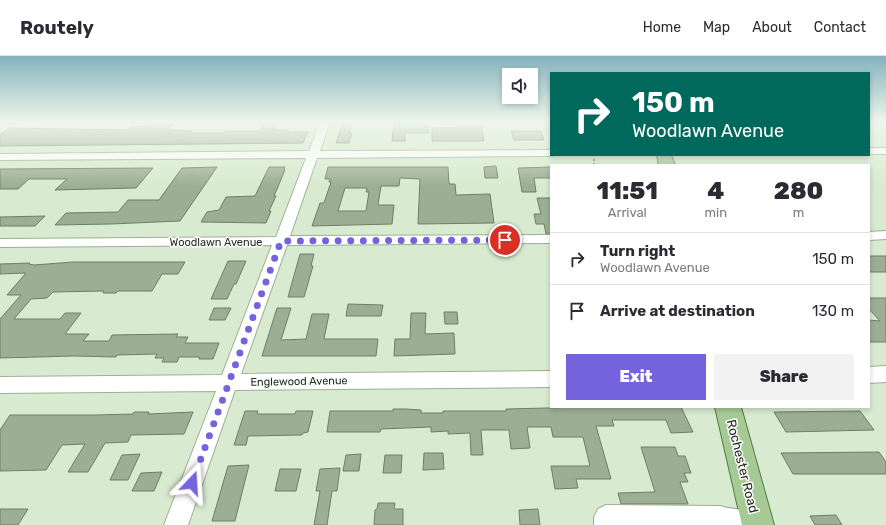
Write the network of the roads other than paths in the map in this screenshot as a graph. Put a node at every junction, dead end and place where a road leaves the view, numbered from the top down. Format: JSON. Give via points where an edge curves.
{"nodes":[{"id":1,"x":316,"y":144,"type":"edge"},
{"id":2,"x":870,"y":151,"type":"edge"},
{"id":3,"x":886,"y":151,"type":"edge"},
{"id":4,"x":550,"y":153,"type":"edge"},
{"id":5,"x":312,"y":155,"type":"junction"},
{"id":6,"x":0,"y":157,"type":"edge"},
{"id":7,"x":870,"y":236,"type":"edge"},
{"id":8,"x":886,"y":236,"type":"edge"},
{"id":9,"x":550,"y":239,"type":"edge"},
{"id":10,"x":281,"y":241,"type":"junction"},
{"id":11,"x":0,"y":244,"type":"edge"},
{"id":12,"x":886,"y":374,"type":"edge"},
{"id":13,"x":870,"y":375,"type":"edge"},
{"id":14,"x":550,"y":379,"type":"edge"},
{"id":15,"x":229,"y":382,"type":"junction"},
{"id":16,"x":0,"y":385,"type":"edge"},
{"id":17,"x":728,"y":408,"type":"edge"},
{"id":18,"x":758,"y":524,"type":"edge"},
{"id":19,"x":176,"y":525,"type":"edge"},
{"id":20,"x":606,"y":525,"type":"edge"}],
"edges":[{"from":1,"to":5,"type":"street"},
{"from":2,"to":3,"type":"street"},
{"from":4,"to":5,"type":"street"},
{"from":5,"to":6,"type":"street"},
{"from":5,"to":10,"type":"street"},
{"from":7,"to":8,"type":"street"},
{"from":9,"to":10,"type":"street","name":"Woodlawn Avenue"},
{"from":10,"to":11,"type":"street","name":"Woodlawn Avenue"},
{"from":10,"to":15,"type":"street"},
{"from":12,"to":13,"type":"street"},
{"from":14,"to":15,"type":"street","name":"Englewood Avenue"},
{"from":15,"to":16,"type":"street","name":"Englewood Avenue"},
{"from":15,"to":19,"type":"street"},
{"from":17,"to":18,"type":"main road","name":"Rochester Road"},
{"from":18,"to":20,"type":"street","via":[[732,522],[720,518],[606,517]]}]}
